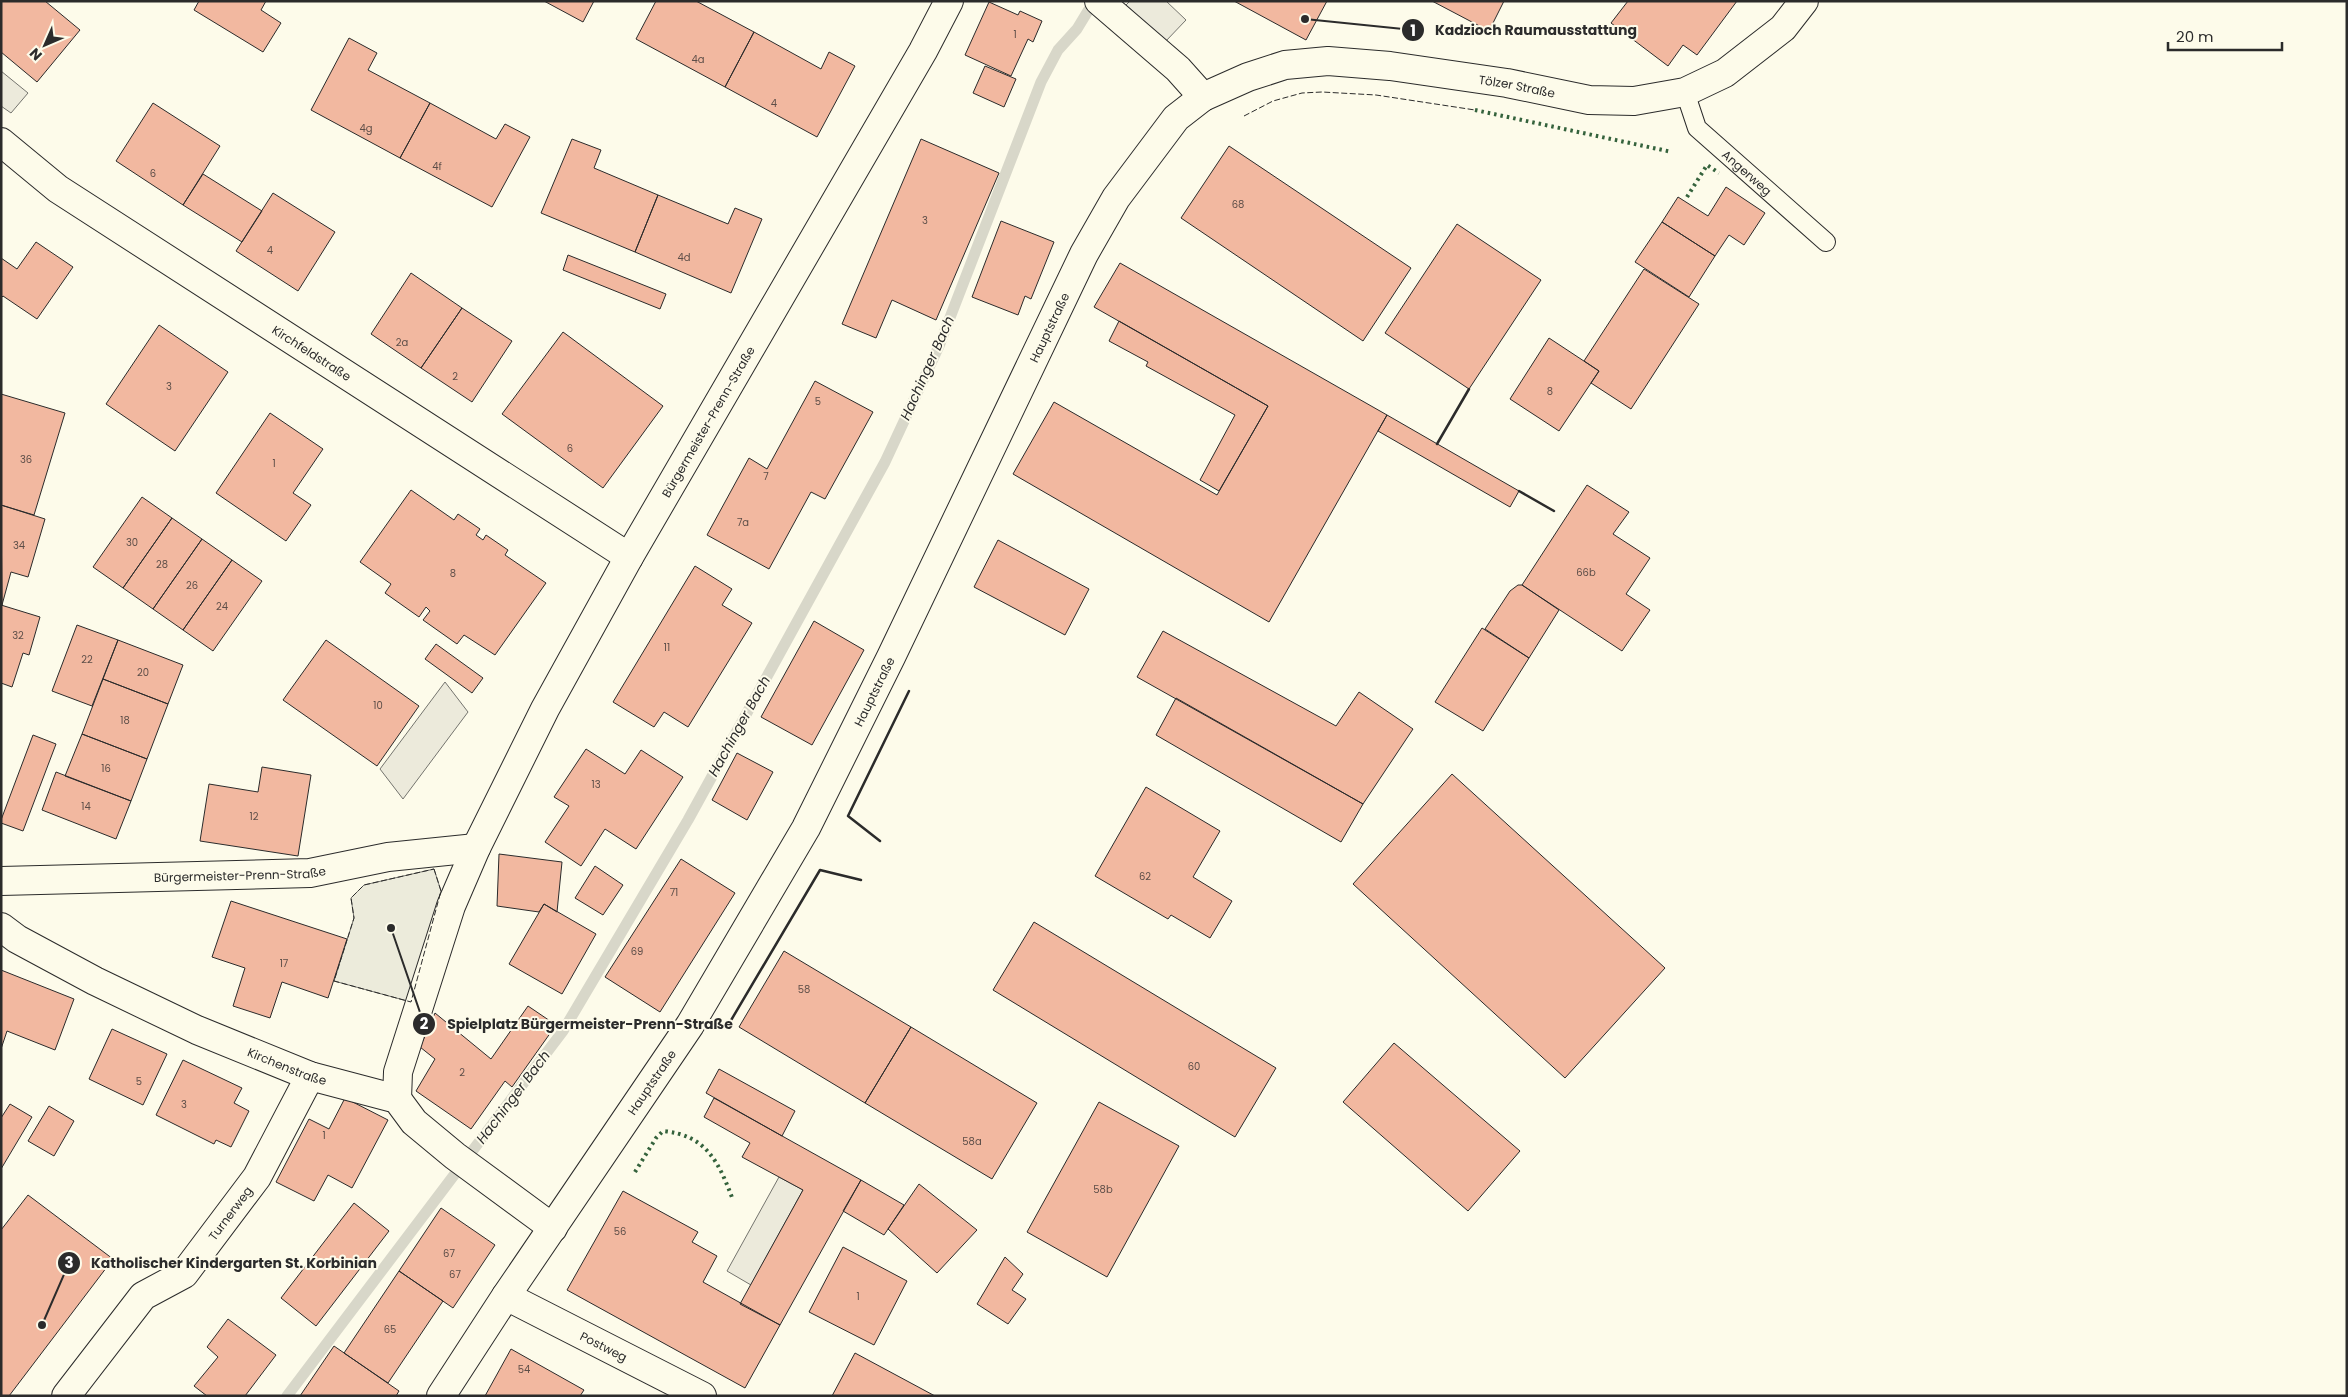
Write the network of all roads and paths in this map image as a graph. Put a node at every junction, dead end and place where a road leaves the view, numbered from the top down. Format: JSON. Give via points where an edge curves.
{"nodes":[{"id":1,"x":949,"y":1,"type":"edge"},
{"id":2,"x":1804,"y":1,"type":"edge"},
{"id":3,"x":1100,"y":2,"type":"edge"},
{"id":4,"x":1685,"y":92,"type":"junction"},
{"id":5,"x":1203,"y":97,"type":"junction"},
{"id":6,"x":1,"y":142,"type":"edge"},
{"id":7,"x":1826,"y":242,"type":"dead end"},
{"id":8,"x":629,"y":557,"type":"junction"},
{"id":9,"x":476,"y":848,"type":"junction"},
{"id":10,"x":1,"y":881,"type":"edge"},
{"id":11,"x":1,"y":927,"type":"edge"},
{"id":12,"x":310,"y":1076,"type":"junction"},
{"id":13,"x":397,"y":1099,"type":"junction"},
{"id":14,"x":554,"y":1228,"type":"junction"},
{"id":15,"x":506,"y":1296,"type":"junction"},
{"id":16,"x":66,"y":1396,"type":"edge"},
{"id":17,"x":442,"y":1396,"type":"edge"},
{"id":18,"x":702,"y":1396,"type":"edge"}],
"edges":[{"from":1,"to":8,"type":"street","name":"Bürgermeister-Prenn-Straße"},
{"from":2,"to":4,"type":"street","name":"Tölzer Straße","via":[[1783,28],[1725,72]]},
{"from":3,"to":5,"type":"street","via":[[1178,69]]},
{"from":4,"to":5,"type":"street","name":"Tölzer Straße","via":[[1634,101],[1590,100],[1507,83],[1390,66],[1328,61],[1285,65]]},
{"from":4,"to":7,"type":"lane","name":"Angerweg","via":[[1697,128]]},
{"from":5,"to":14,"type":"street","name":"Hauptstraße","via":[[1176,118],[1116,198],[1084,254],[896,648],[806,828],[690,1025],[638,1098]]},
{"from":6,"to":8,"type":"street","name":"Kirchfeldstraße","via":[[58,188]]},
{"from":8,"to":9,"type":"street","name":"Bürgermeister-Prenn-Straße","via":[[545,709]]},
{"from":9,"to":10,"type":"street","name":"Bürgermeister-Prenn-Straße","via":[[388,857],[310,873]]},
{"from":9,"to":13,"type":"street","name":"Bürgermeister-Prenn-Straße","via":[[451,906],[398,1072]]},
{"from":11,"to":12,"type":"street","name":"Kirchenstraße","via":[[103,985],[197,1030]]},
{"from":12,"to":13,"type":"street","name":"Kirchenstraße"},
{"from":12,"to":16,"type":"street","name":"Turnerweg","via":[[257,1177],[184,1274],[143,1296]]},
{"from":13,"to":14,"type":"street","via":[[414,1122],[455,1156]]},
{"from":14,"to":15,"type":"street","name":"Hauptstraße"},
{"from":15,"to":17,"type":"street","name":"Hauptstraße"},
{"from":15,"to":18,"type":"street","name":"Postweg"}]}
